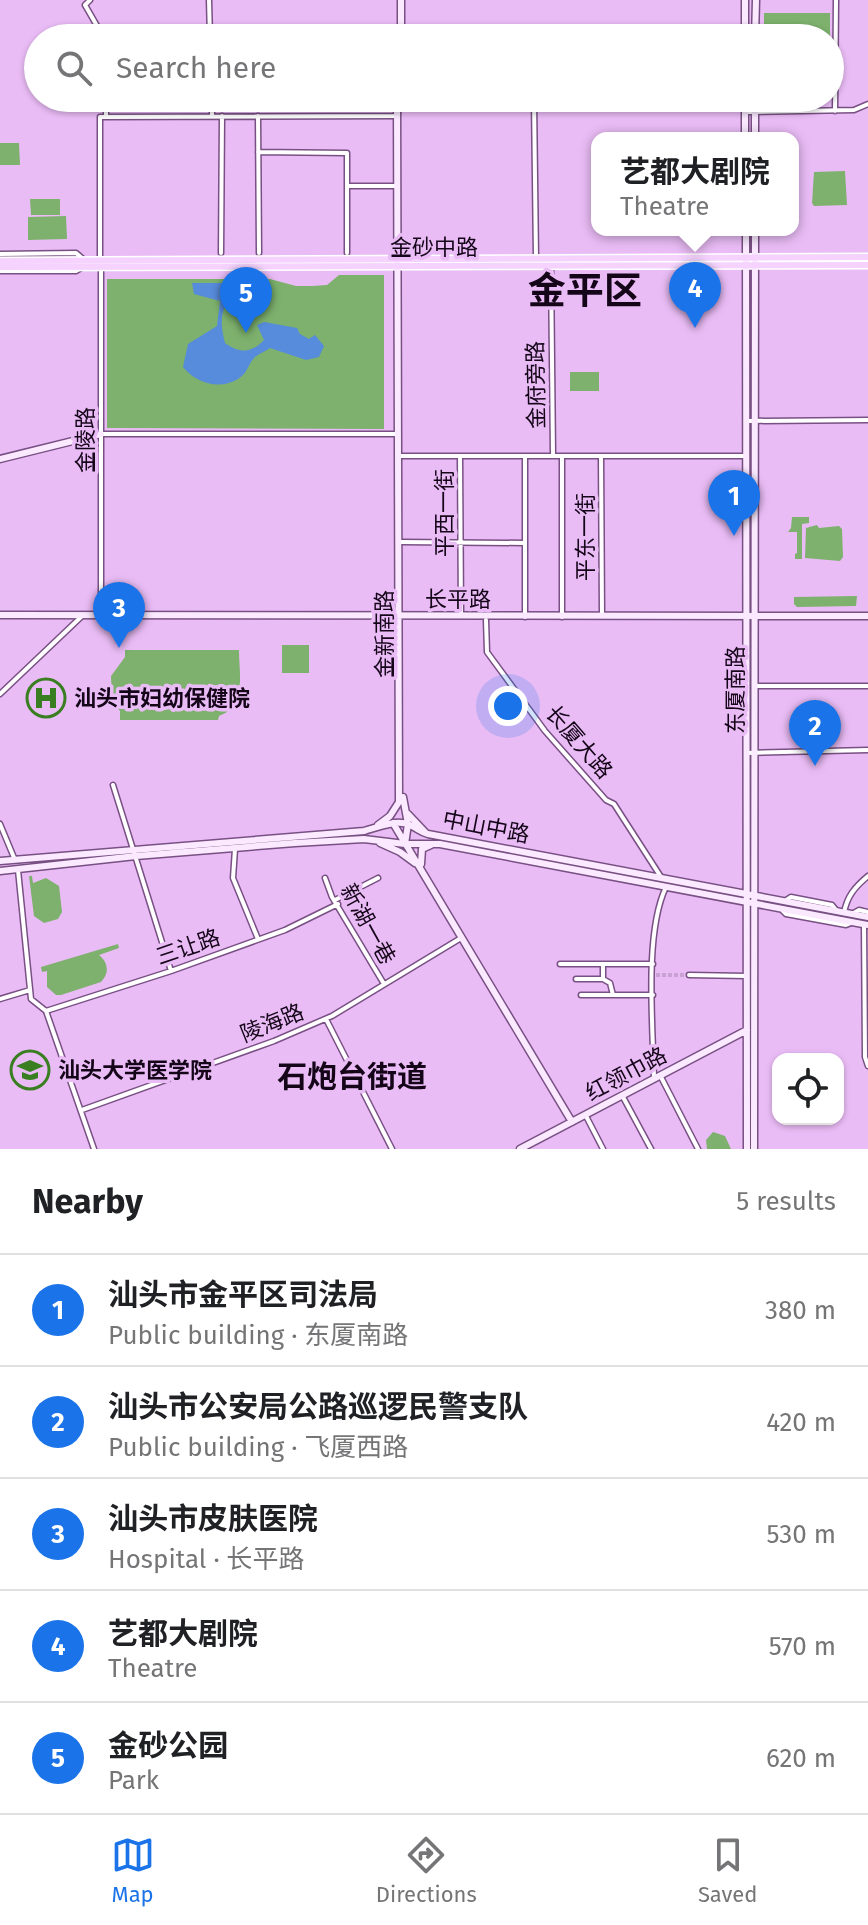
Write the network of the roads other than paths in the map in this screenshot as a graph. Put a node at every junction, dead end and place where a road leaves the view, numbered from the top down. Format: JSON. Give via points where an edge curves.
{"nodes":[{"id":1,"x":90,"y":0,"type":"edge"},
{"id":2,"x":209,"y":0,"type":"edge"},
{"id":3,"x":399,"y":0,"type":"edge"},
{"id":4,"x":745,"y":0,"type":"edge"},
{"id":5,"x":756,"y":0,"type":"edge"},
{"id":6,"x":836,"y":0,"type":"edge"},
{"id":7,"x":96,"y":24,"type":"edge"},
{"id":8,"x":210,"y":24,"type":"edge"},
{"id":9,"x":399,"y":24,"type":"edge"},
{"id":10,"x":745,"y":24,"type":"edge"},
{"id":11,"x":755,"y":24,"type":"edge"},
{"id":12,"x":836,"y":24,"type":"edge"},
{"id":13,"x":868,"y":104,"type":"edge"},
{"id":14,"x":844,"y":111,"type":"edge"},
{"id":15,"x":106,"y":112,"type":"edge"},
{"id":16,"x":212,"y":112,"type":"edge"},
{"id":17,"x":398,"y":112,"type":"edge"},
{"id":18,"x":400,"y":112,"type":"edge"},
{"id":19,"x":534,"y":112,"type":"edge"},
{"id":20,"x":745,"y":112,"type":"joint"},
{"id":21,"x":755,"y":112,"type":"joint"},
{"id":22,"x":212,"y":116,"type":"junction"},
{"id":23,"x":222,"y":116,"type":"junction"},
{"id":24,"x":258,"y":116,"type":"junction"},
{"id":25,"x":397,"y":116,"type":"junction"},
{"id":26,"x":106,"y":117,"type":"junction"},
{"id":27,"x":745,"y":132,"type":"edge"},
{"id":28,"x":755,"y":132,"type":"edge"},
{"id":29,"x":258,"y":152,"type":"junction"},
{"id":30,"x":347,"y":186,"type":"junction"},
{"id":31,"x":397,"y":186,"type":"junction"},
{"id":32,"x":746,"y":236,"type":"edge"},
{"id":33,"x":755,"y":236,"type":"edge"},
{"id":34,"x":221,"y":253,"type":"dead end"},
{"id":35,"x":259,"y":253,"type":"dead end"},
{"id":36,"x":347,"y":253,"type":"dead end"},
{"id":37,"x":0,"y":254,"type":"edge"},
{"id":38,"x":868,"y":257,"type":"edge"},
{"id":39,"x":536,"y":258,"type":"junction"},
{"id":40,"x":746,"y":258,"type":"junction"},
{"id":41,"x":755,"y":258,"type":"junction"},
{"id":42,"x":0,"y":261,"type":"edge"},
{"id":43,"x":398,"y":261,"type":"junction"},
{"id":44,"x":84,"y":262,"type":"junction"},
{"id":45,"x":101,"y":262,"type":"junction"},
{"id":46,"x":868,"y":265,"type":"edge"},
{"id":47,"x":551,"y":266,"type":"junction"},
{"id":48,"x":746,"y":267,"type":"junction"},
{"id":49,"x":755,"y":267,"type":"junction"},
{"id":50,"x":0,"y":269,"type":"edge"},
{"id":51,"x":868,"y":420,"type":"edge"},
{"id":52,"x":752,"y":421,"type":"junction"},
{"id":53,"x":101,"y":434,"type":"junction"},
{"id":54,"x":397,"y":434,"type":"junction"},
{"id":55,"x":401,"y":456,"type":"junction"},
{"id":56,"x":460,"y":456,"type":"junction"},
{"id":57,"x":525,"y":456,"type":"junction"},
{"id":58,"x":553,"y":456,"type":"junction"},
{"id":59,"x":562,"y":456,"type":"junction"},
{"id":60,"x":601,"y":456,"type":"junction"},
{"id":61,"x":747,"y":456,"type":"junction"},
{"id":62,"x":756,"y":456,"type":"junction"},
{"id":63,"x":0,"y":459,"type":"edge"},
{"id":64,"x":401,"y":542,"type":"junction"},
{"id":65,"x":460,"y":542,"type":"junction"},
{"id":66,"x":525,"y":543,"type":"junction"},
{"id":67,"x":101,"y":615,"type":"junction"},
{"id":68,"x":0,"y":617,"type":"edge"},
{"id":69,"x":81,"y":617,"type":"junction"},
{"id":70,"x":461,"y":617,"type":"junction"},
{"id":71,"x":525,"y":617,"type":"junction"},
{"id":72,"x":562,"y":617,"type":"junction"},
{"id":73,"x":602,"y":617,"type":"junction"},
{"id":74,"x":868,"y":617,"type":"edge"},
{"id":75,"x":400,"y":618,"type":"junction"},
{"id":76,"x":749,"y":618,"type":"junction"},
{"id":77,"x":486,"y":620,"type":"junction"},
{"id":78,"x":753,"y":686,"type":"junction"},
{"id":79,"x":868,"y":686,"type":"edge"},
{"id":80,"x":0,"y":694,"type":"edge"},
{"id":81,"x":868,"y":750,"type":"edge"},
{"id":82,"x":750,"y":753,"type":"junction"},
{"id":83,"x":113,"y":785,"type":"dead end"},
{"id":84,"x":401,"y":802,"type":"junction"},
{"id":85,"x":393,"y":823,"type":"junction"},
{"id":86,"x":0,"y":824,"type":"edge"},
{"id":87,"x":408,"y":824,"type":"junction"},
{"id":88,"x":428,"y":834,"type":"junction"},
{"id":89,"x":364,"y":835,"type":"junction"},
{"id":90,"x":405,"y":844,"type":"junction"},
{"id":91,"x":440,"y":844,"type":"junction"},
{"id":92,"x":235,"y":849,"type":"junction"},
{"id":93,"x":135,"y":852,"type":"junction"},
{"id":94,"x":15,"y":860,"type":"junction"},
{"id":95,"x":0,"y":861,"type":"edge"},
{"id":96,"x":422,"y":868,"type":"junction"},
{"id":97,"x":18,"y":870,"type":"junction"},
{"id":98,"x":0,"y":871,"type":"edge"},
{"id":99,"x":868,"y":876,"type":"edge"},
{"id":100,"x":325,"y":878,"type":"dead end"},
{"id":101,"x":378,"y":878,"type":"dead end"},
{"id":102,"x":664,"y":883,"type":"junction"},
{"id":103,"x":746,"y":898,"type":"junction"},
{"id":104,"x":756,"y":900,"type":"junction"},
{"id":105,"x":336,"y":902,"type":"junction"},
{"id":106,"x":783,"y":905,"type":"junction"},
{"id":107,"x":846,"y":916,"type":"junction"},
{"id":108,"x":867,"y":919,"type":"edge"},
{"id":109,"x":461,"y":938,"type":"junction"},
{"id":110,"x":258,"y":939,"type":"junction"},
{"id":111,"x":560,"y":964,"type":"dead end"},
{"id":112,"x":603,"y":964,"type":"junction"},
{"id":113,"x":653,"y":964,"type":"junction"},
{"id":114,"x":171,"y":971,"type":"junction"},
{"id":115,"x":689,"y":975,"type":"tunnel mouth"},
{"id":116,"x":747,"y":976,"type":"junction"},
{"id":117,"x":576,"y":979,"type":"dead end"},
{"id":118,"x":603,"y":979,"type":"junction"},
{"id":119,"x":384,"y":984,"type":"junction"},
{"id":120,"x":30,"y":990,"type":"junction"},
{"id":121,"x":581,"y":995,"type":"dead end"},
{"id":122,"x":613,"y":995,"type":"junction"},
{"id":123,"x":653,"y":995,"type":"junction"},
{"id":124,"x":0,"y":999,"type":"edge"},
{"id":125,"x":46,"y":1011,"type":"junction"},
{"id":126,"x":326,"y":1019,"type":"junction"},
{"id":127,"x":747,"y":1030,"type":"junction"},
{"id":128,"x":868,"y":1066,"type":"edge"},
{"id":129,"x":657,"y":1079,"type":"junction"},
{"id":130,"x":623,"y":1097,"type":"junction"},
{"id":131,"x":82,"y":1110,"type":"junction"},
{"id":132,"x":586,"y":1116,"type":"junction"},
{"id":133,"x":572,"y":1122,"type":"junction"},
{"id":134,"x":94,"y":1149,"type":"edge"},
{"id":135,"x":392,"y":1149,"type":"edge"},
{"id":136,"x":520,"y":1149,"type":"edge"},
{"id":137,"x":603,"y":1149,"type":"edge"},
{"id":138,"x":651,"y":1149,"type":"edge"},
{"id":139,"x":698,"y":1149,"type":"edge"},
{"id":140,"x":747,"y":1149,"type":"edge"},
{"id":141,"x":754,"y":1149,"type":"edge"}],
"edges":[{"from":1,"to":7,"type":"street","via":[[85,5]]},
{"from":2,"to":8,"type":"street"},
{"from":3,"to":9,"type":"street"},
{"from":4,"to":10,"type":"street"},
{"from":5,"to":11,"type":"street"},
{"from":6,"to":12,"type":"street"},
{"from":13,"to":14,"type":"street"},
{"from":15,"to":26,"type":"street","name":"金陵路"},
{"from":16,"to":22,"type":"street"},
{"from":17,"to":25,"type":"street","name":"金新南路"},
{"from":18,"to":43,"type":"street","name":"金新南路"},
{"from":19,"to":39,"type":"street"},
{"from":20,"to":21,"type":"street"},
{"from":20,"to":27,"type":"street"},
{"from":21,"to":28,"type":"street"},
{"from":22,"to":23,"type":"street"},
{"from":22,"to":26,"type":"street"},
{"from":23,"to":24,"type":"street"},
{"from":23,"to":34,"type":"street"},
{"from":24,"to":25,"type":"street"},
{"from":24,"to":29,"type":"street"},
{"from":25,"to":31,"type":"street","name":"金新南路"},
{"from":26,"to":45,"type":"street","name":"金陵路","via":[[100,117]]},
{"from":29,"to":30,"type":"street","via":[[347,153]]},
{"from":29,"to":35,"type":"street"},
{"from":30,"to":31,"type":"street"},
{"from":30,"to":36,"type":"street"},
{"from":31,"to":43,"type":"street","name":"金新南路"},
{"from":32,"to":40,"type":"street","name":"东厦南路"},
{"from":33,"to":41,"type":"street","name":"东厦南路"},
{"from":37,"to":44,"type":"street","via":[[76,253]]},
{"from":38,"to":41,"type":"main road","name":"金砂中路"},
{"from":39,"to":40,"type":"main road","name":"金砂中路"},
{"from":39,"to":43,"type":"main road","name":"金砂中路"},
{"from":40,"to":41,"type":"main road","name":"金砂中路"},
{"from":40,"to":48,"type":"street","name":"东厦南路"},
{"from":41,"to":49,"type":"street","name":"东厦南路"},
{"from":42,"to":44,"type":"main road","name":"金砂中路"},
{"from":43,"to":45,"type":"main road","name":"金砂中路"},
{"from":43,"to":47,"type":"main road","name":"金砂中路"},
{"from":43,"to":54,"type":"street","name":"金新南路"},
{"from":43,"to":55,"type":"street","name":"金新南路"},
{"from":44,"to":45,"type":"main road","name":"金砂中路"},
{"from":44,"to":50,"type":"main road","name":"金砂中路"},
{"from":45,"to":53,"type":"street","name":"金陵路"},
{"from":46,"to":49,"type":"main road","name":"金砂中路"},
{"from":47,"to":48,"type":"main road","name":"金砂中路"},
{"from":47,"to":58,"type":"street","name":"金府旁路"},
{"from":48,"to":49,"type":"main road","name":"金砂中路"},
{"from":48,"to":52,"type":"street","name":"东厦南路"},
{"from":49,"to":52,"type":"street","name":"东厦南路"},
{"from":51,"to":52,"type":"street"},
{"from":52,"to":61,"type":"street","name":"东厦南路"},
{"from":52,"to":62,"type":"street","name":"东厦南路"},
{"from":53,"to":54,"type":"street"},
{"from":53,"to":63,"type":"street"},
{"from":53,"to":67,"type":"street","name":"金陵路"},
{"from":54,"to":75,"type":"street","name":"金新南路"},
{"from":55,"to":56,"type":"street"},
{"from":55,"to":64,"type":"street","name":"金新南路"},
{"from":56,"to":57,"type":"street"},
{"from":56,"to":65,"type":"street","name":"平西一街"},
{"from":57,"to":58,"type":"street"},
{"from":57,"to":66,"type":"street"},
{"from":58,"to":59,"type":"street"},
{"from":59,"to":60,"type":"street"},
{"from":59,"to":72,"type":"street"},
{"from":60,"to":61,"type":"street"},
{"from":60,"to":73,"type":"street","name":"平东一街"},
{"from":61,"to":62,"type":"street"},
{"from":61,"to":76,"type":"street","name":"东厦南路"},
{"from":62,"to":76,"type":"street","name":"东厦南路"},
{"from":64,"to":65,"type":"street"},
{"from":64,"to":75,"type":"street","name":"金新南路"},
{"from":65,"to":66,"type":"street"},
{"from":65,"to":70,"type":"street","name":"平西一街"},
{"from":66,"to":71,"type":"street"},
{"from":67,"to":68,"type":"street","name":"长平路"},
{"from":67,"to":75,"type":"street","name":"长平路"},
{"from":68,"to":69,"type":"street","name":"长平路"},
{"from":69,"to":75,"type":"street","name":"长平路"},
{"from":69,"to":80,"type":"street"},
{"from":70,"to":71,"type":"street","name":"长平路"},
{"from":70,"to":75,"type":"street","name":"长平路"},
{"from":71,"to":72,"type":"street","name":"长平路"},
{"from":72,"to":73,"type":"street","name":"长平路"},
{"from":73,"to":76,"type":"street","name":"长平路"},
{"from":74,"to":76,"type":"street","name":"长平路"},
{"from":75,"to":77,"type":"street","name":"长平路"},
{"from":75,"to":84,"type":"street","name":"金新南路"},
{"from":76,"to":77,"type":"street","name":"长平路"},
{"from":76,"to":78,"type":"street","name":"东厦南路"},
{"from":76,"to":82,"type":"street","name":"东厦南路"},
{"from":77,"to":102,"type":"street","name":"长厦大路","via":[[487,652],[545,731],[614,804]]},
{"from":78,"to":79,"type":"street"},
{"from":78,"to":82,"type":"street","name":"东厦南路"},
{"from":81,"to":82,"type":"street"},
{"from":82,"to":103,"type":"street","name":"东厦南路"},
{"from":82,"to":104,"type":"street","name":"东厦南路"},
{"from":83,"to":93,"type":"street"},
{"from":84,"to":85,"type":"street"},
{"from":84,"to":87,"type":"street","name":"金新南路"},
{"from":84,"to":88,"type":"street"},
{"from":84,"to":89,"type":"street"},
{"from":85,"to":87,"type":"street","name":"中山中路"},
{"from":85,"to":89,"type":"street","name":"中山中路"},
{"from":85,"to":90,"type":"street"},
{"from":86,"to":94,"type":"street"},
{"from":87,"to":88,"type":"street","name":"中山中路"},
{"from":87,"to":90,"type":"street","name":"金新南路"},
{"from":88,"to":102,"type":"street","name":"中山中路"},
{"from":89,"to":90,"type":"street","name":"中山中路"},
{"from":89,"to":92,"type":"street","name":"中山中路"},
{"from":89,"to":93,"type":"street","name":"中山中路"},
{"from":89,"to":96,"type":"street"},
{"from":90,"to":91,"type":"street","name":"中山中路"},
{"from":90,"to":96,"type":"street"},
{"from":91,"to":96,"type":"street","via":[[422,849]]},
{"from":91,"to":102,"type":"street","name":"中山中路"},
{"from":92,"to":93,"type":"street","name":"中山中路"},
{"from":92,"to":110,"type":"street","via":[[233,878]]},
{"from":93,"to":94,"type":"street","name":"中山中路"},
{"from":93,"to":97,"type":"street","name":"中山中路"},
{"from":93,"to":114,"type":"street"},
{"from":94,"to":95,"type":"street","name":"中山中路"},
{"from":96,"to":109,"type":"street"},
{"from":97,"to":98,"type":"street","name":"中山中路"},
{"from":97,"to":120,"type":"street"},
{"from":99,"to":107,"type":"street","via":[[846,902]]},
{"from":100,"to":105,"type":"street","name":"新湖一巷"},
{"from":101,"to":105,"type":"street","name":"三让路"},
{"from":102,"to":103,"type":"street","name":"中山中路"},
{"from":102,"to":113,"type":"street"},
{"from":103,"to":104,"type":"street","name":"中山中路"},
{"from":103,"to":116,"type":"street","name":"东厦南路"},
{"from":104,"to":106,"type":"street","name":"中山中路"},
{"from":104,"to":141,"type":"street","name":"东厦南路"},
{"from":105,"to":110,"type":"street","name":"三让路"},
{"from":105,"to":119,"type":"street","name":"新湖一巷"},
{"from":106,"to":107,"type":"street","name":"中山中路"},
{"from":106,"to":107,"type":"street","name":"中山中路"},
{"from":107,"to":108,"type":"street","name":"中山中路"},
{"from":107,"to":108,"type":"street","via":[[859,910]]},
{"from":108,"to":128,"type":"street"},
{"from":109,"to":119,"type":"street","name":"陵海路"},
{"from":109,"to":133,"type":"street"},
{"from":110,"to":114,"type":"street","name":"三让路"},
{"from":111,"to":112,"type":"street"},
{"from":112,"to":113,"type":"street"},
{"from":112,"to":118,"type":"street"},
{"from":113,"to":123,"type":"street"},
{"from":114,"to":125,"type":"street","name":"三让路"},
{"from":115,"to":116,"type":"street"},
{"from":116,"to":127,"type":"street","name":"东厦南路"},
{"from":117,"to":118,"type":"street"},
{"from":118,"to":122,"type":"street"},
{"from":119,"to":126,"type":"street","name":"陵海路"},
{"from":120,"to":124,"type":"street"},
{"from":120,"to":125,"type":"street","via":[[31,999]]},
{"from":121,"to":122,"type":"street"},
{"from":122,"to":123,"type":"street"},
{"from":123,"to":129,"type":"street"},
{"from":125,"to":131,"type":"street"},
{"from":126,"to":131,"type":"street","name":"陵海路"},
{"from":126,"to":135,"type":"street"},
{"from":127,"to":129,"type":"street","name":"红领巾路"},
{"from":127,"to":140,"type":"street","name":"东厦南路"},
{"from":129,"to":130,"type":"street","name":"红领巾路"},
{"from":129,"to":139,"type":"street"},
{"from":130,"to":132,"type":"street","name":"红领巾路"},
{"from":130,"to":138,"type":"street"},
{"from":131,"to":134,"type":"street"},
{"from":132,"to":133,"type":"street","name":"红领巾路"},
{"from":132,"to":137,"type":"street"},
{"from":133,"to":136,"type":"street","name":"红领巾路"}]}
